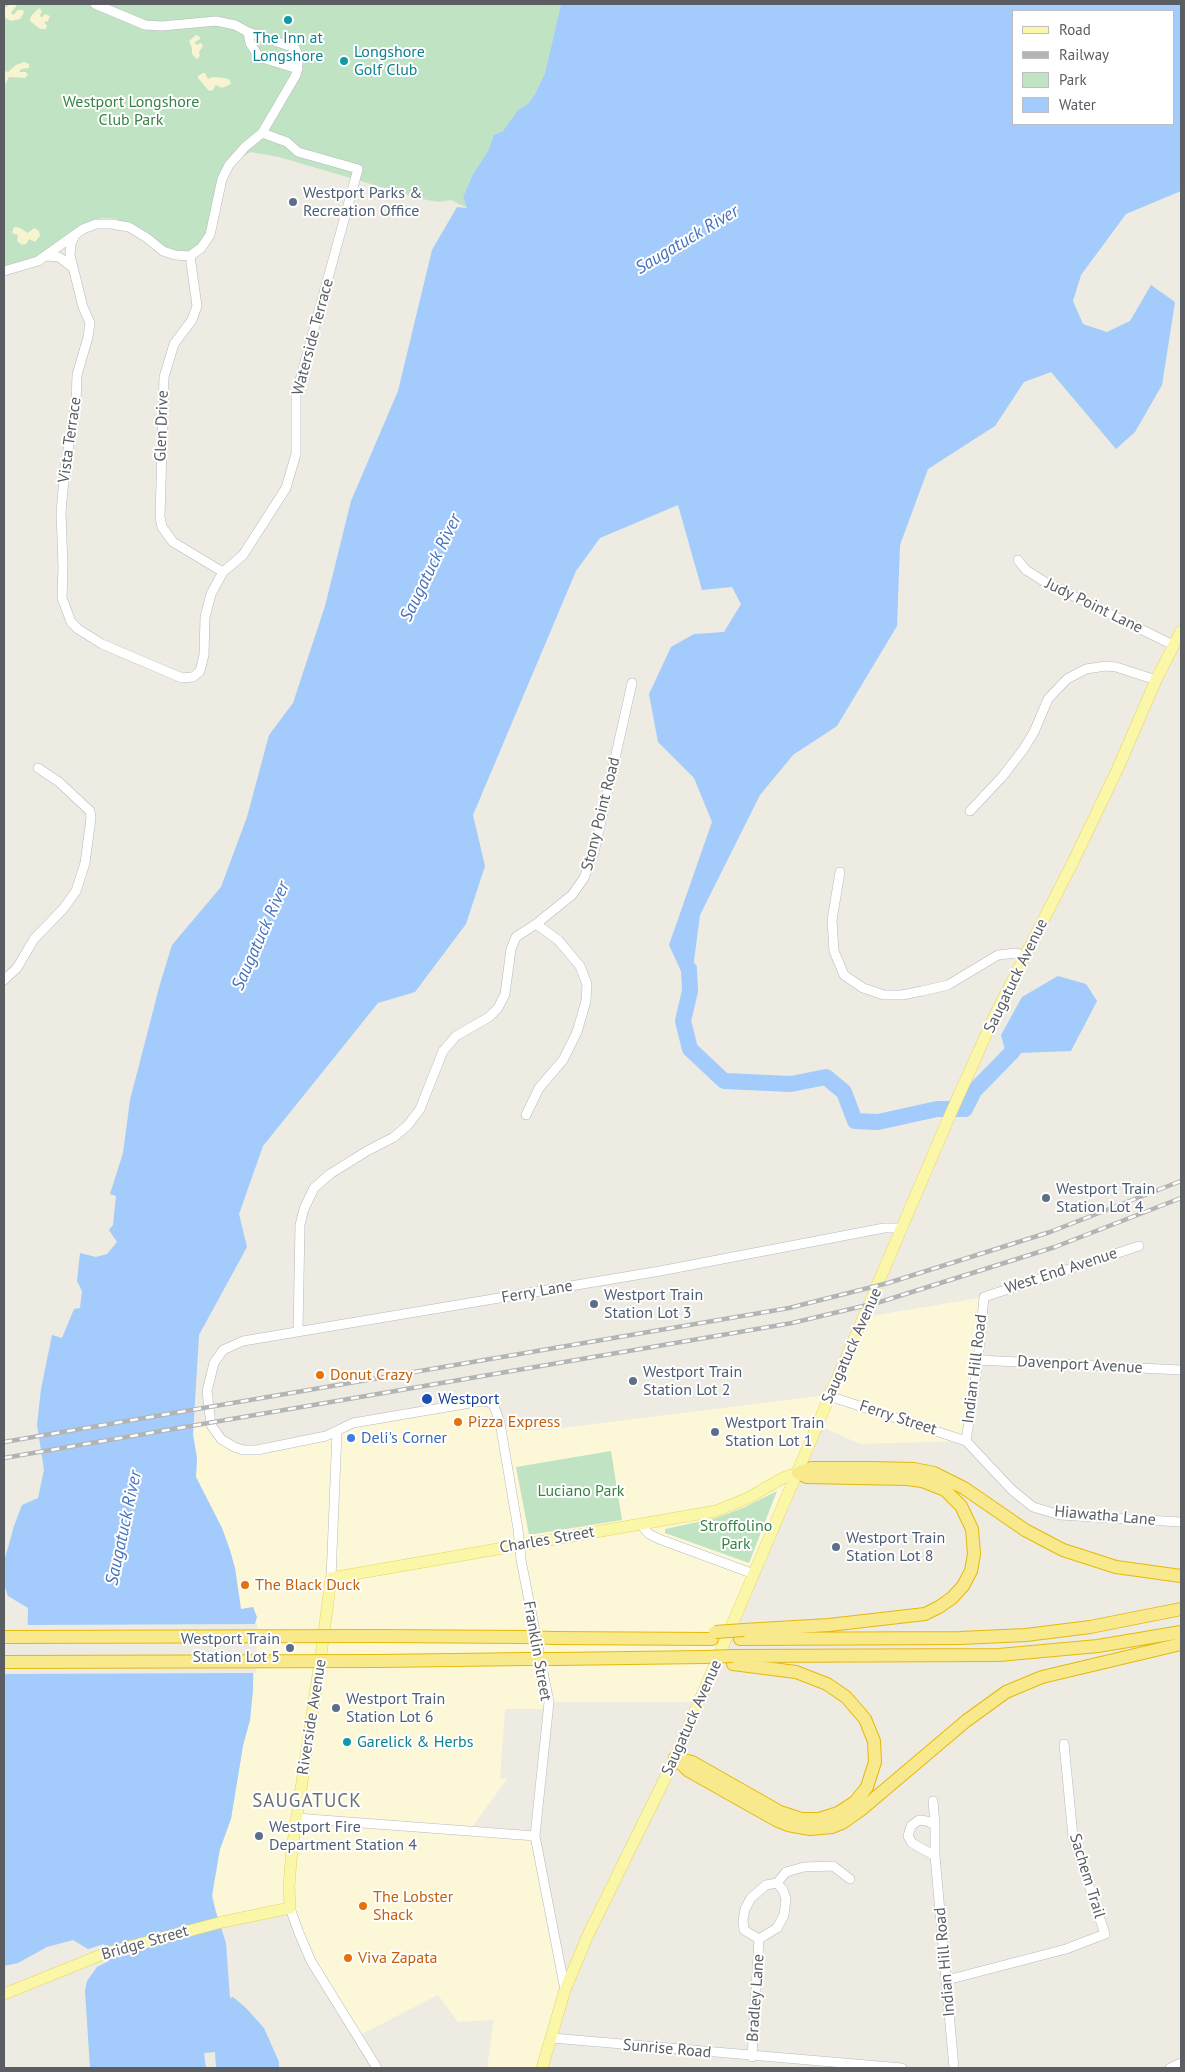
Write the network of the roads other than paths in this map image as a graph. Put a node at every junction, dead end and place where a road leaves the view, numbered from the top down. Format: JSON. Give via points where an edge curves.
{"nodes":[{"id":1,"x":95,"y":4,"type":"edge"},
{"id":2,"x":248,"y":32,"type":"junction"},
{"id":3,"x":298,"y":69,"type":"junction"},
{"id":4,"x":262,"y":134,"type":"junction"},
{"id":5,"x":74,"y":237,"type":"junction"},
{"id":6,"x":46,"y":256,"type":"junction"},
{"id":7,"x":190,"y":256,"type":"junction"},
{"id":8,"x":74,"y":270,"type":"junction"},
{"id":9,"x":4,"y":271,"type":"edge"},
{"id":10,"x":1018,"y":560,"type":"dead end"},
{"id":11,"x":223,"y":572,"type":"junction"},
{"id":12,"x":67,"y":614,"type":"joint"},
{"id":13,"x":1181,"y":631,"type":"edge"},
{"id":14,"x":1173,"y":645,"type":"junction"},
{"id":15,"x":1156,"y":680,"type":"junction"},
{"id":16,"x":632,"y":683,"type":"dead end"},
{"id":17,"x":38,"y":768,"type":"dead end"},
{"id":18,"x":970,"y":811,"type":"dead end"},
{"id":19,"x":840,"y":872,"type":"dead end"},
{"id":20,"x":536,"y":924,"type":"junction"},
{"id":21,"x":1024,"y":955,"type":"junction"},
{"id":22,"x":4,"y":980,"type":"edge"},
{"id":23,"x":526,"y":1115,"type":"dead end"},
{"id":24,"x":902,"y":1228,"type":"junction"},
{"id":25,"x":1139,"y":1246,"type":"dead end"},
{"id":26,"x":984,"y":1297,"type":"joint"},
{"id":27,"x":298,"y":1332,"type":"junction"},
{"id":28,"x":978,"y":1360,"type":"junction"},
{"id":29,"x":1181,"y":1370,"type":"edge"},
{"id":30,"x":829,"y":1396,"type":"junction"},
{"id":31,"x":492,"y":1403,"type":"joint"},
{"id":32,"x":337,"y":1432,"type":"junction"},
{"id":33,"x":966,"y":1441,"type":"junction"},
{"id":34,"x":798,"y":1473,"type":"junction"},
{"id":35,"x":1181,"y":1522,"type":"edge"},
{"id":36,"x":640,"y":1524,"type":"junction"},
{"id":37,"x":519,"y":1545,"type":"junction"},
{"id":38,"x":754,"y":1574,"type":"junction"},
{"id":39,"x":1181,"y":1576,"type":"edge"},
{"id":40,"x":331,"y":1578,"type":"junction"},
{"id":41,"x":1181,"y":1609,"type":"edge"},
{"id":42,"x":1181,"y":1632,"type":"edge"},
{"id":43,"x":742,"y":1634,"type":"junction"},
{"id":44,"x":4,"y":1637,"type":"edge"},
{"id":45,"x":1181,"y":1644,"type":"edge"},
{"id":46,"x":731,"y":1660,"type":"junction"},
{"id":47,"x":4,"y":1662,"type":"edge"},
{"id":48,"x":1064,"y":1744,"type":"dead end"},
{"id":49,"x":675,"y":1758,"type":"junction"},
{"id":50,"x":933,"y":1801,"type":"dead end"},
{"id":51,"x":296,"y":1818,"type":"junction"},
{"id":52,"x":935,"y":1826,"type":"junction"},
{"id":53,"x":535,"y":1836,"type":"junction"},
{"id":54,"x":935,"y":1856,"type":"junction"},
{"id":55,"x":850,"y":1879,"type":"dead end"},
{"id":56,"x":777,"y":1883,"type":"junction"},
{"id":57,"x":290,"y":1908,"type":"junction"},
{"id":58,"x":759,"y":1939,"type":"junction"},
{"id":59,"x":947,"y":1980,"type":"junction"},
{"id":60,"x":565,"y":1990,"type":"junction"},
{"id":61,"x":4,"y":1994,"type":"edge"},
{"id":62,"x":552,"y":2038,"type":"junction"},
{"id":63,"x":752,"y":2056,"type":"junction"},
{"id":64,"x":1181,"y":2063,"type":"edge"},
{"id":65,"x":377,"y":2068,"type":"edge"},
{"id":66,"x":542,"y":2068,"type":"edge"},
{"id":67,"x":902,"y":2068,"type":"edge"},
{"id":68,"x":954,"y":2068,"type":"edge"},
{"id":69,"x":1170,"y":2068,"type":"edge"}],
"edges":[{"from":1,"to":2,"type":"street","via":[[145,25],[216,20]]},
{"from":2,"to":3,"type":"street","via":[[259,57]]},
{"from":2,"to":3,"type":"street","via":[[295,48],[299,58]]},
{"from":3,"to":4,"type":"street"},
{"from":4,"to":7,"type":"street","via":[[229,165],[222,179],[210,236]]},
{"from":4,"to":11,"type":"street","name":"Waterside Terrace","via":[[287,142],[298,152],[358,169],[296,395],[296,454],[286,488],[243,555]]},
{"from":5,"to":6,"type":"street"},
{"from":5,"to":7,"type":"street","via":[[96,224],[111,224],[129,227],[163,251]]},
{"from":5,"to":8,"type":"street","name":"Vista Terrace","via":[[70,255]]},
{"from":6,"to":8,"type":"street","via":[[59,257]]},
{"from":6,"to":9,"type":"street"},
{"from":7,"to":11,"type":"street","name":"Glen Drive","via":[[197,306],[192,320],[174,344],[164,377],[160,517],[162,528],[173,542]]},
{"from":8,"to":12,"type":"street","name":"Vista Terrace","via":[[90,323],[77,375],[61,512],[62,598]]},
{"from":10,"to":14,"type":"street","name":"Judy Point Lane","via":[[1026,570],[1045,582]]},
{"from":11,"to":12,"type":"street","name":"Waterside Terrace","via":[[211,594],[205,617],[204,656],[200,671],[193,676],[182,678],[102,644],[78,629]]},
{"from":13,"to":14,"type":"main road","name":"Saugatuck Avenue"},
{"from":14,"to":15,"type":"main road","name":"Saugatuck Avenue"},
{"from":15,"to":18,"type":"street","via":[[1106,666],[1086,669],[1067,679],[1048,699],[1023,750]]},
{"from":15,"to":21,"type":"main road","name":"Saugatuck Avenue","via":[[1073,862]]},
{"from":16,"to":20,"type":"street","name":"Stony Point Road","via":[[594,852],[584,878],[572,895]]},
{"from":17,"to":22,"type":"street","via":[[59,782],[90,811],[85,863],[76,891],[34,939],[17,968]]},
{"from":19,"to":21,"type":"street","via":[[832,920],[834,951],[844,975],[863,988],[884,995],[917,992],[948,985],[998,955]]},
{"from":20,"to":23,"type":"street","via":[[558,940],[580,966],[587,984],[577,1032]]},
{"from":20,"to":27,"type":"street","name":"Stony Point Road","via":[[516,937],[511,949],[505,994],[498,1008],[456,1036],[443,1050],[420,1109],[408,1125],[394,1137],[330,1174],[314,1188],[300,1225]]},
{"from":21,"to":24,"type":"main road","name":"Saugatuck Avenue","via":[[950,1114]]},
{"from":24,"to":27,"type":"street","name":"Ferry Lane","via":[[884,1228],[660,1271]]},
{"from":24,"to":30,"type":"main road","name":"Saugatuck Avenue"},
{"from":25,"to":26,"type":"street","name":"West End Avenue"},
{"from":26,"to":28,"type":"street","name":"Indian Hill Road"},
{"from":27,"to":32,"type":"street","name":"Ferry Lane","via":[[243,1341],[227,1347],[216,1358],[211,1369],[208,1396],[213,1428],[222,1439],[238,1449],[257,1450]]},
{"from":28,"to":29,"type":"street","name":"Davenport Avenue"},
{"from":28,"to":33,"type":"street","name":"Indian Hill Road"},
{"from":30,"to":33,"type":"street","name":"Ferry Street"},
{"from":30,"to":34,"type":"main road","name":"Saugatuck Avenue"},
{"from":31,"to":32,"type":"street","name":"Ferry Lane","via":[[482,1401],[352,1423]]},
{"from":31,"to":37,"type":"street","name":"Franklin Street","via":[[499,1417]]},
{"from":32,"to":40,"type":"street","name":"Riverside Avenue"},
{"from":33,"to":35,"type":"street","name":"Hiawatha Lane","via":[[1032,1507],[1060,1515]]},
{"from":34,"to":36,"type":"main road","name":"Charles Street","via":[[716,1511]]},
{"from":34,"to":38,"type":"main road","name":"Saugatuck Avenue"},
{"from":34,"to":39,"type":"highway","via":[[811,1468],[856,1468],[914,1469],[934,1473],[959,1485],[1019,1527],[1063,1550],[1122,1569]]},
{"from":34,"to":43,"type":"highway","via":[[807,1477],[907,1479],[945,1490],[961,1506],[972,1529],[974,1554],[971,1571],[952,1598],[925,1614]]},
{"from":36,"to":37,"type":"main road","name":"Charles Street"},
{"from":36,"to":38,"type":"street","via":[[649,1534],[664,1541]]},
{"from":37,"to":40,"type":"main road","name":"Charles Street"},
{"from":37,"to":53,"type":"street","name":"Franklin Street","via":[[548,1702]]},
{"from":38,"to":49,"type":"main road","name":"Saugatuck Avenue"},
{"from":40,"to":51,"type":"main road","name":"Riverside Avenue"},
{"from":41,"to":43,"type":"highway","via":[[1090,1627],[1026,1635],[952,1638]]},
{"from":42,"to":46,"type":"highway","via":[[1098,1646],[1016,1654]]},
{"from":43,"to":44,"type":"highway","bridge":true,"via":[[651,1638]]},
{"from":45,"to":49,"type":"highway","via":[[1042,1677],[1011,1689],[982,1709],[862,1809],[842,1823],[820,1829],[799,1828],[776,1820],[689,1771]]},
{"from":46,"to":47,"type":"highway","bridge":true,"via":[[657,1657]]},
{"from":46,"to":49,"type":"highway","via":[[796,1672],[827,1684],[846,1697],[865,1719],[874,1741],[876,1762],[867,1787],[855,1802],[838,1813],[820,1819],[801,1819],[780,1812],[689,1761]]},
{"from":48,"to":59,"type":"street","name":"Sachem Trail","via":[[1073,1837],[1105,1934],[1066,1949]]},
{"from":49,"to":60,"type":"main road","name":"Saugatuck Avenue","via":[[609,1890]]},
{"from":50,"to":52,"type":"street","name":"Indian Hill Road"},
{"from":51,"to":53,"type":"street"},
{"from":51,"to":57,"type":"main road","name":"Riverside Avenue","via":[[289,1874]]},
{"from":52,"to":54,"type":"street","name":"Indian Hill Road"},
{"from":52,"to":54,"type":"street","via":[[927,1820],[919,1820],[911,1826],[908,1836],[912,1843]]},
{"from":53,"to":60,"type":"street","name":"Franklin Street"},
{"from":54,"to":59,"type":"street","name":"Indian Hill Road"},
{"from":55,"to":56,"type":"street","name":"Bradley Lane","via":[[833,1866],[804,1867],[786,1872]]},
{"from":56,"to":58,"type":"street","name":"Bradley Lane","via":[[786,1900],[784,1915],[777,1928]]},
{"from":56,"to":58,"type":"street","name":"Bradley Lane","via":[[766,1884],[745,1908],[744,1930]]},
{"from":57,"to":61,"type":"main road","name":"Bridge Street","via":[[222,1922],[106,1953]]},
{"from":57,"to":65,"type":"street","name":"Riverside Avenue","via":[[311,1961]]},
{"from":58,"to":63,"type":"street","name":"Bradley Lane"},
{"from":59,"to":68,"type":"street","name":"Indian Hill Road"},
{"from":60,"to":62,"type":"main road","name":"Saugatuck Avenue"},
{"from":62,"to":63,"type":"street","name":"Sunrise Road"},
{"from":62,"to":66,"type":"main road","name":"Saugatuck Avenue"},
{"from":63,"to":67,"type":"street","name":"Sunrise Road"},
{"from":64,"to":69,"type":"street"}]}
